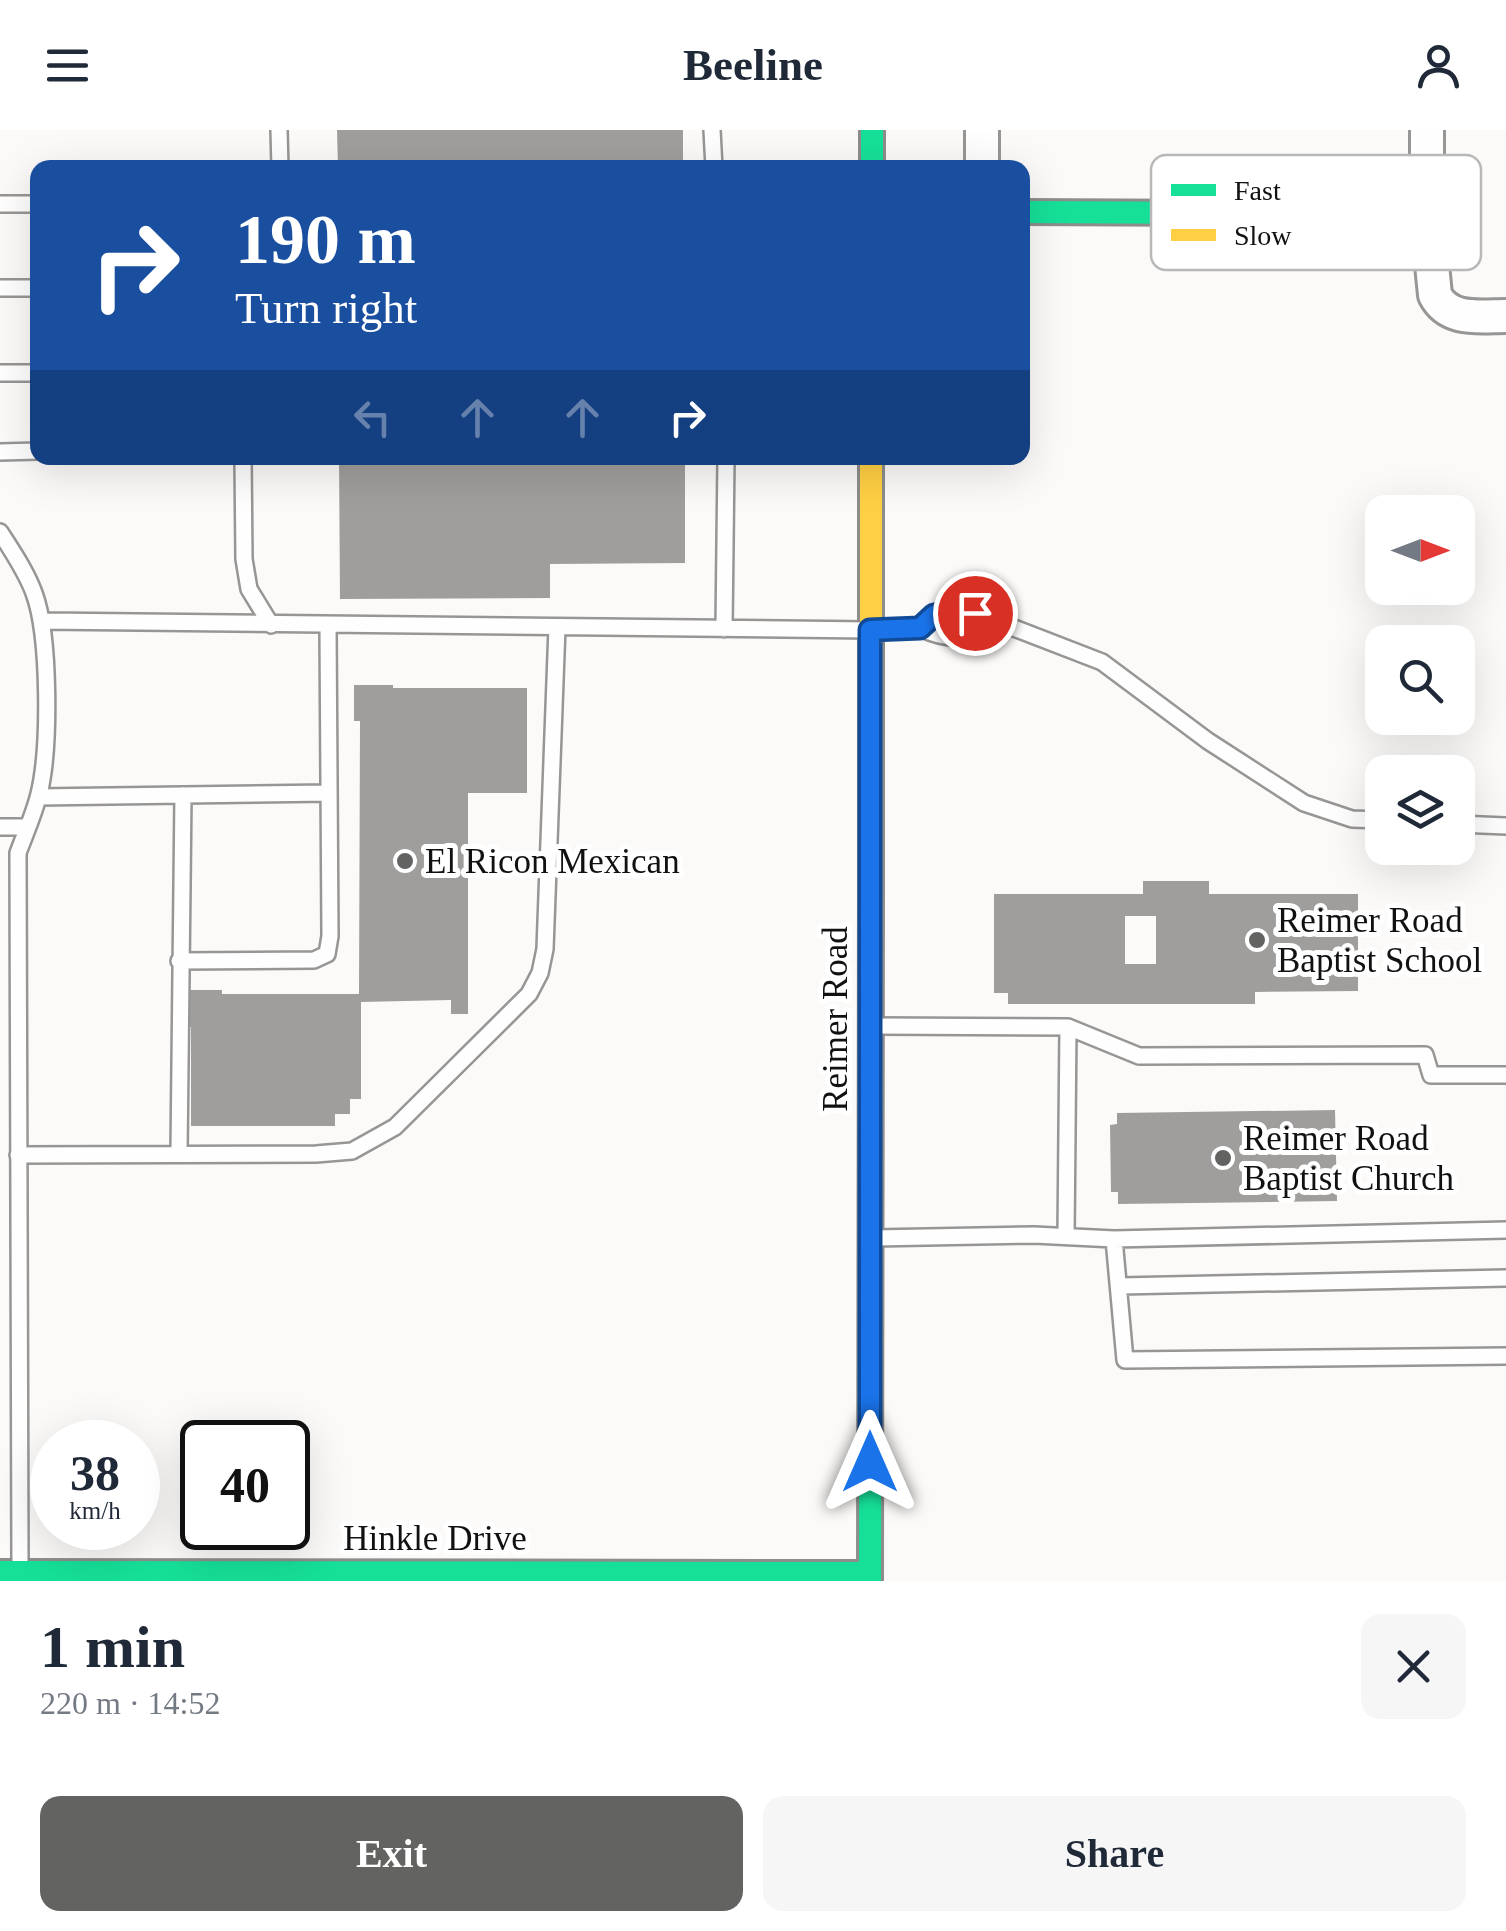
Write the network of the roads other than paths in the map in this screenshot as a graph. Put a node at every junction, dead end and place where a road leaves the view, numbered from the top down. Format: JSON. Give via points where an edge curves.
{"nodes":[{"id":1,"x":279,"y":130,"type":"edge"},
{"id":2,"x":712,"y":130,"type":"edge"},
{"id":3,"x":872,"y":130,"type":"edge"},
{"id":4,"x":982,"y":130,"type":"edge"},
{"id":5,"x":1428,"y":130,"type":"edge"},
{"id":6,"x":1428,"y":155,"type":"edge"},
{"id":7,"x":280,"y":160,"type":"edge"},
{"id":8,"x":714,"y":160,"type":"edge"},
{"id":9,"x":872,"y":160,"type":"edge"},
{"id":10,"x":982,"y":160,"type":"edge"},
{"id":11,"x":0,"y":204,"type":"edge"},
{"id":12,"x":30,"y":204,"type":"edge"},
{"id":13,"x":1030,"y":212,"type":"edge"},
{"id":14,"x":1151,"y":213,"type":"edge"},
{"id":15,"x":1432,"y":270,"type":"edge"},
{"id":16,"x":0,"y":288,"type":"edge"},
{"id":17,"x":30,"y":288,"type":"edge"},
{"id":18,"x":1506,"y":316,"type":"edge"},
{"id":19,"x":0,"y":373,"type":"edge"},
{"id":20,"x":30,"y":373,"type":"edge"},
{"id":21,"x":0,"y":452,"type":"edge"},
{"id":22,"x":30,"y":452,"type":"edge"},
{"id":23,"x":243,"y":465,"type":"edge"},
{"id":24,"x":726,"y":465,"type":"edge"},
{"id":25,"x":871,"y":465,"type":"edge"},
{"id":26,"x":0,"y":532,"type":"edge"},
{"id":27,"x":43,"y":621,"type":"junction"},
{"id":28,"x":1007,"y":624,"type":"junction"},
{"id":29,"x":271,"y":625,"type":"junction"},
{"id":30,"x":328,"y":626,"type":"junction"},
{"id":31,"x":557,"y":627,"type":"junction"},
{"id":32,"x":920,"y":628,"type":"junction"},
{"id":33,"x":724,"y":629,"type":"junction"},
{"id":34,"x":870,"y":630,"type":"junction"},
{"id":35,"x":329,"y":793,"type":"junction"},
{"id":36,"x":183,"y":794,"type":"junction"},
{"id":37,"x":38,"y":798,"type":"junction"},
{"id":38,"x":1365,"y":819,"type":"edge"},
{"id":39,"x":1475,"y":825,"type":"edge"},
{"id":40,"x":1506,"y":826,"type":"edge"},
{"id":41,"x":0,"y":827,"type":"edge"},
{"id":42,"x":27,"y":827,"type":"junction"},
{"id":43,"x":179,"y":961,"type":"junction"},
{"id":44,"x":870,"y":1026,"type":"junction"},
{"id":45,"x":1068,"y":1027,"type":"junction"},
{"id":46,"x":1506,"y":1075,"type":"edge"},
{"id":47,"x":179,"y":1153,"type":"junction"},
{"id":48,"x":18,"y":1155,"type":"junction"},
{"id":49,"x":1506,"y":1230,"type":"edge"},
{"id":50,"x":1066,"y":1236,"type":"junction"},
{"id":51,"x":870,"y":1238,"type":"junction"},
{"id":52,"x":1114,"y":1240,"type":"junction"},
{"id":53,"x":1506,"y":1278,"type":"edge"},
{"id":54,"x":1120,"y":1286,"type":"junction"},
{"id":55,"x":1506,"y":1356,"type":"edge"},
{"id":56,"x":0,"y":1471,"type":"edge"},
{"id":57,"x":19,"y":1472,"type":"junction"},
{"id":58,"x":10,"y":1572,"type":"edge"},
{"id":59,"x":270,"y":1577,"type":"edge"},
{"id":60,"x":870,"y":1577,"type":"edge"}],
"edges":[{"from":1,"to":7,"type":"lane"},
{"from":2,"to":8,"type":"lane"},
{"from":3,"to":9,"type":"street"},
{"from":4,"to":10,"type":"street"},
{"from":5,"to":6,"type":"street"},
{"from":11,"to":12,"type":"lane"},
{"from":13,"to":14,"type":"street"},
{"from":15,"to":18,"type":"street","via":[[1435,296],[1450,314]]},
{"from":16,"to":17,"type":"lane"},
{"from":19,"to":20,"type":"lane"},
{"from":21,"to":22,"type":"lane"},
{"from":23,"to":29,"type":"lane","via":[[246,574]]},
{"from":24,"to":33,"type":"lane"},
{"from":25,"to":34,"type":"street","name":"Reimer Road"},
{"from":26,"to":27,"type":"lane"},
{"from":27,"to":29,"type":"lane"},
{"from":27,"to":37,"type":"lane","via":[[44,771]]},
{"from":28,"to":32,"type":"lane","via":[[976,638],[938,637]]},
{"from":28,"to":32,"type":"lane","via":[[975,613],[934,615]]},
{"from":28,"to":38,"type":"lane","via":[[1102,662],[1304,803]]},
{"from":29,"to":30,"type":"lane"},
{"from":30,"to":31,"type":"lane"},
{"from":30,"to":35,"type":"lane"},
{"from":31,"to":33,"type":"lane"},
{"from":31,"to":47,"type":"lane","via":[[545,949],[528,994],[396,1127],[371,1143],[316,1154]]},
{"from":32,"to":34,"type":"lane"},
{"from":33,"to":34,"type":"lane"},
{"from":34,"to":44,"type":"street","name":"Reimer Road"},
{"from":35,"to":36,"type":"lane"},
{"from":35,"to":43,"type":"lane","via":[[327,954],[314,960]]},
{"from":36,"to":37,"type":"lane"},
{"from":36,"to":43,"type":"lane"},
{"from":37,"to":42,"type":"lane"},
{"from":39,"to":40,"type":"lane"},
{"from":41,"to":42,"type":"lane"},
{"from":42,"to":48,"type":"lane","via":[[17,866]]},
{"from":43,"to":47,"type":"lane"},
{"from":44,"to":45,"type":"lane"},
{"from":44,"to":51,"type":"street","name":"Reimer Road"},
{"from":45,"to":46,"type":"lane","via":[[1139,1056],[1425,1056],[1431,1075]]},
{"from":45,"to":50,"type":"lane"},
{"from":47,"to":48,"type":"lane"},
{"from":48,"to":57,"type":"lane"},
{"from":49,"to":52,"type":"lane"},
{"from":50,"to":51,"type":"lane"},
{"from":50,"to":52,"type":"lane"},
{"from":51,"to":60,"type":"street","name":"Reimer Road"},
{"from":52,"to":54,"type":"lane"},
{"from":53,"to":54,"type":"lane"},
{"from":54,"to":55,"type":"lane","via":[[1125,1360]]},
{"from":56,"to":57,"type":"lane"},
{"from":57,"to":58,"type":"lane"},
{"from":58,"to":59,"type":"street","name":"Hinkle Drive"},
{"from":59,"to":60,"type":"street","name":"Hinkle Drive"}]}
